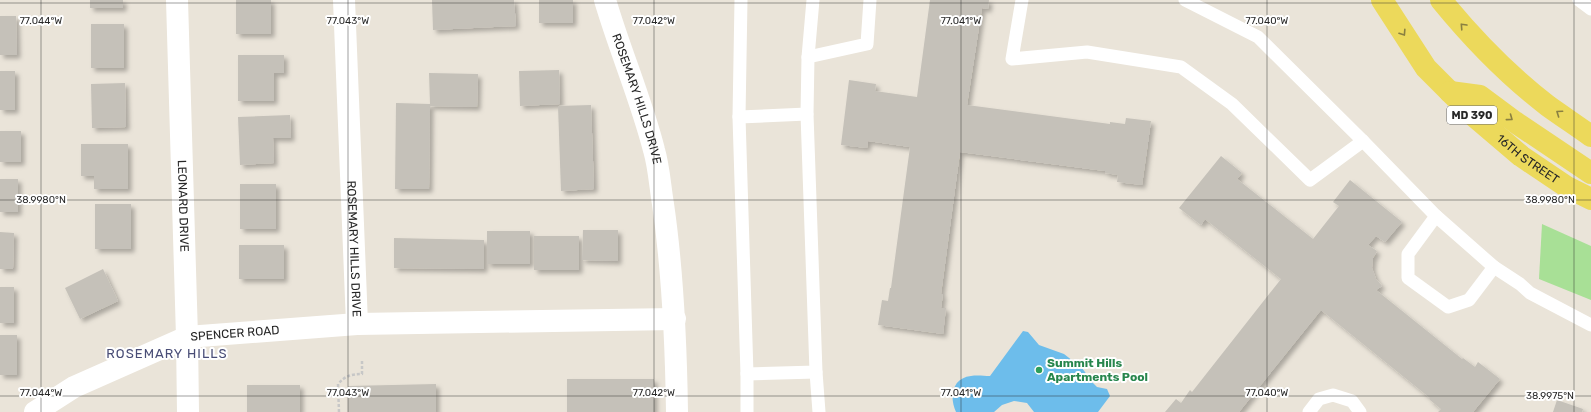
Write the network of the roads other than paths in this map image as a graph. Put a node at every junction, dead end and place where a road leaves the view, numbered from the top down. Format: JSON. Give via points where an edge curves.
{"nodes":[{"id":1,"x":177,"y":0,"type":"edge"},
{"id":2,"x":344,"y":0,"type":"edge"},
{"id":3,"x":605,"y":0,"type":"edge"},
{"id":4,"x":742,"y":0,"type":"edge"},
{"id":5,"x":813,"y":0,"type":"edge"},
{"id":6,"x":870,"y":0,"type":"edge"},
{"id":7,"x":1022,"y":0,"type":"edge"},
{"id":8,"x":1185,"y":0,"type":"edge"},
{"id":9,"x":1382,"y":0,"type":"edge"},
{"id":10,"x":1441,"y":0,"type":"edge"},
{"id":11,"x":1579,"y":0,"type":"edge"},
{"id":12,"x":1591,"y":9,"type":"edge"},
{"id":13,"x":808,"y":57,"type":"junction"},
{"id":14,"x":1450,"y":92,"type":"junction"},
{"id":15,"x":806,"y":114,"type":"junction"},
{"id":16,"x":739,"y":117,"type":"junction"},
{"id":17,"x":1591,"y":136,"type":"edge"},
{"id":18,"x":1363,"y":141,"type":"junction"},
{"id":19,"x":1591,"y":173,"type":"edge"},
{"id":20,"x":1591,"y":199,"type":"edge"},
{"id":21,"x":1436,"y":216,"type":"junction"},
{"id":22,"x":1494,"y":267,"type":"junction"},
{"id":23,"x":675,"y":319,"type":"junction"},
{"id":24,"x":357,"y":324,"type":"junction"},
{"id":25,"x":1591,"y":325,"type":"edge"},
{"id":26,"x":187,"y":337,"type":"junction"},
{"id":27,"x":816,"y":372,"type":"junction"},
{"id":28,"x":747,"y":374,"type":"junction"},
{"id":29,"x":35,"y":412,"type":"edge"},
{"id":30,"x":188,"y":412,"type":"edge"},
{"id":31,"x":678,"y":412,"type":"edge"},
{"id":32,"x":747,"y":412,"type":"edge"},
{"id":33,"x":819,"y":412,"type":"edge"},
{"id":34,"x":1309,"y":412,"type":"edge"},
{"id":35,"x":1360,"y":412,"type":"edge"}],
"edges":[{"from":1,"to":26,"type":"street","name":"LEONARD DRIVE"},
{"from":2,"to":24,"type":"street","name":"ROSEMARY HILLS DRIVE"},
{"from":3,"to":23,"type":"street","name":"ROSEMARY HILLS DRIVE","via":[[655,151]]},
{"from":4,"to":16,"type":"lane"},
{"from":5,"to":13,"type":"lane"},
{"from":6,"to":13,"type":"lane","via":[[867,44]]},
{"from":7,"to":18,"type":"lane","via":[[1012,59],[1087,52],[1182,67],[1232,104],[1310,180]]},
{"from":8,"to":18,"type":"lane","via":[[1258,37]]},
{"from":9,"to":14,"type":"main road","name":"16TH STREET","number":"MD 390","one_way":true,"via":[[1426,68]]},
{"from":17,"to":10,"type":"main road","one_way":true,"via":[[1521,84],[1462,26]]},
{"from":11,"to":12,"type":"lane"},
{"from":13,"to":15,"type":"lane"},
{"from":14,"to":19,"type":"main road","one_way":true,"via":[[1480,96]]},
{"from":14,"to":20,"type":"main road","name":"16TH STREET","number":"MD 390","via":[[1520,156],[1567,187]]},
{"from":15,"to":16,"type":"lane"},
{"from":15,"to":27,"type":"lane"},
{"from":16,"to":28,"type":"lane"},
{"from":18,"to":21,"type":"lane"},
{"from":21,"to":22,"type":"lane"},
{"from":21,"to":22,"type":"lane","via":[[1408,254],[1408,278],[1448,307],[1469,300]]},
{"from":22,"to":25,"type":"lane","via":[[1530,293]]},
{"from":23,"to":24,"type":"street","name":"ROSEMARY HILLS DRIVE"},
{"from":23,"to":31,"type":"street","name":"ROSEMARY HILLS DRIVE"},
{"from":24,"to":26,"type":"street","name":"SPENCER ROAD"},
{"from":26,"to":29,"type":"street","name":"SPENCER ROAD","via":[[74,386]]},
{"from":26,"to":30,"type":"street","name":"LEONARD DRIVE"},
{"from":27,"to":28,"type":"lane"},
{"from":27,"to":33,"type":"lane"},
{"from":28,"to":32,"type":"lane"},
{"from":34,"to":35,"type":"lane","via":[[1319,399],[1333,395],[1352,401]]}]}
